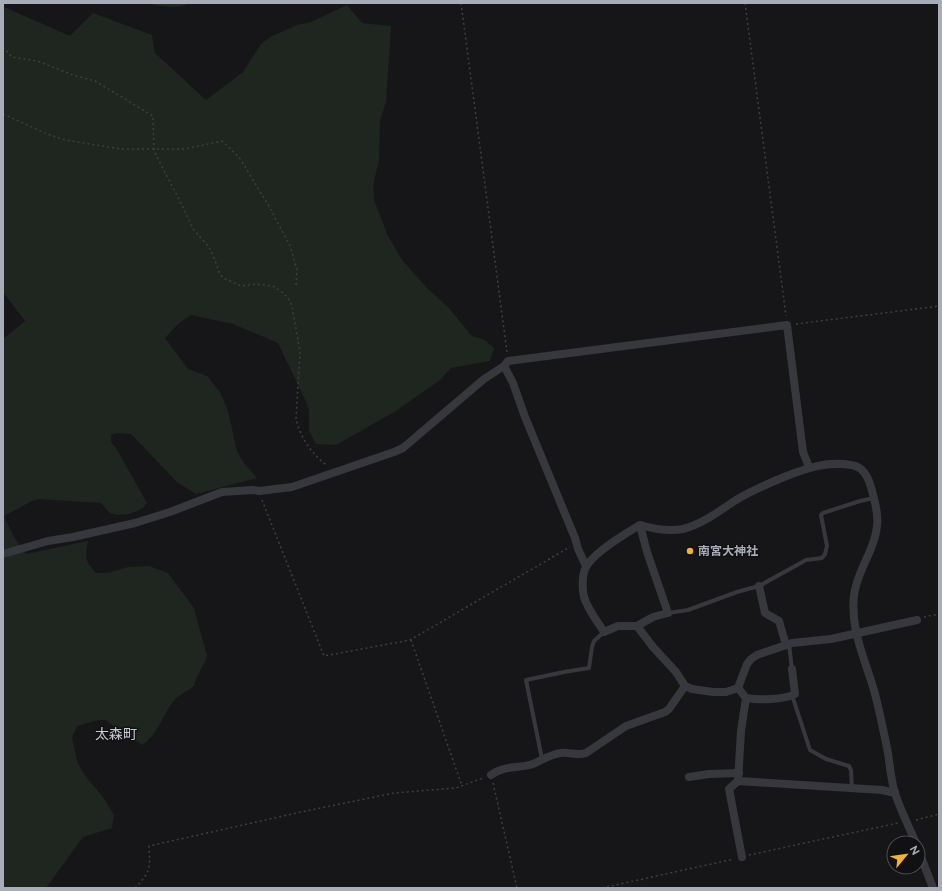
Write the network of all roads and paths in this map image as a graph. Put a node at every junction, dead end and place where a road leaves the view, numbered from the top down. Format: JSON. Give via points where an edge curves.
{"nodes":[{"id":1,"x":461,"y":3,"type":"edge"},
{"id":2,"x":745,"y":3,"type":"edge"},
{"id":3,"x":3,"y":47,"type":"edge"},
{"id":4,"x":3,"y":114,"type":"edge"},
{"id":5,"x":154,"y":148,"type":"junction"},
{"id":6,"x":296,"y":286,"type":"dead end"},
{"id":7,"x":939,"y":306,"type":"edge"},
{"id":8,"x":787,"y":325,"type":"junction"},
{"id":9,"x":506,"y":364,"type":"junction"},
{"id":10,"x":809,"y":467,"type":"junction"},
{"id":11,"x":337,"y":472,"type":"junction"},
{"id":12,"x":259,"y":491,"type":"junction"},
{"id":13,"x":874,"y":498,"type":"junction"},
{"id":14,"x":640,"y":525,"type":"junction"},
{"id":15,"x":577,"y":544,"type":"junction"},
{"id":16,"x":3,"y":554,"type":"edge"},
{"id":17,"x":586,"y":566,"type":"junction"},
{"id":18,"x":759,"y":586,"type":"junction"},
{"id":19,"x":668,"y":613,"type":"junction"},
{"id":20,"x":939,"y":614,"type":"edge"},
{"id":21,"x":917,"y":620,"type":"joint"},
{"id":22,"x":637,"y":626,"type":"junction"},
{"id":23,"x":604,"y":632,"type":"junction"},
{"id":24,"x":855,"y":633,"type":"junction"},
{"id":25,"x":410,"y":640,"type":"junction"},
{"id":26,"x":788,"y":645,"type":"junction"},
{"id":27,"x":792,"y":669,"type":"joint"},
{"id":28,"x":685,"y":686,"type":"junction"},
{"id":29,"x":738,"y":688,"type":"junction"},
{"id":30,"x":792,"y":695,"type":"junction"},
{"id":31,"x":746,"y":698,"type":"junction"},
{"id":32,"x":542,"y":759,"type":"junction"},
{"id":33,"x":491,"y":775,"type":"junction"},
{"id":34,"x":689,"y":777,"type":"dead end"},
{"id":35,"x":738,"y":777,"type":"junction"},
{"id":36,"x":462,"y":786,"type":"junction"},
{"id":37,"x":852,"y":789,"type":"junction"},
{"id":38,"x":894,"y":793,"type":"junction"},
{"id":39,"x":939,"y":814,"type":"edge"},
{"id":40,"x":907,"y":822,"type":"junction"},
{"id":41,"x":913,"y":835,"type":"edge"},
{"id":42,"x":742,"y":857,"type":"junction"},
{"id":43,"x":926,"y":870,"type":"edge"},
{"id":44,"x":136,"y":888,"type":"edge"},
{"id":45,"x":517,"y":888,"type":"edge"},
{"id":46,"x":602,"y":888,"type":"edge"},
{"id":47,"x":933,"y":888,"type":"edge"}],
"edges":[{"from":1,"to":9,"type":"path"},
{"from":2,"to":8,"type":"path"},
{"from":3,"to":5,"type":"path","via":[[12,57],[37,61],[95,81],[153,116]]},
{"from":4,"to":5,"type":"path","via":[[65,140],[121,149]]},
{"from":5,"to":6,"type":"path","via":[[185,149],[222,141],[239,157],[290,246],[297,270]]},
{"from":5,"to":11,"type":"path","via":[[193,229],[209,247],[223,278],[241,286],[273,286],[288,298],[292,306],[300,352],[296,412],[298,427],[311,450]]},
{"from":7,"to":8,"type":"path"},
{"from":8,"to":9,"type":"street"},
{"from":8,"to":10,"type":"street","via":[[803,452]]},
{"from":9,"to":11,"type":"street","via":[[484,379],[403,448]]},
{"from":9,"to":15,"type":"street"},
{"from":10,"to":13,"type":"street","via":[[837,463],[856,466],[864,472]]},
{"from":10,"to":14,"type":"street","via":[[767,483],[692,526],[670,531]]},
{"from":11,"to":12,"type":"street","via":[[292,487]]},
{"from":12,"to":16,"type":"street","via":[[222,492],[135,523],[48,541]]},
{"from":12,"to":25,"type":"path","via":[[324,656]]},
{"from":13,"to":18,"type":"lane","via":[[823,513],[821,515],[827,546],[824,557],[806,560]]},
{"from":13,"to":24,"type":"street","via":[[878,512],[877,531],[854,596]]},
{"from":14,"to":17,"type":"street","via":[[610,544]]},
{"from":14,"to":19,"type":"street"},
{"from":15,"to":17,"type":"street"},
{"from":15,"to":25,"type":"path"},
{"from":17,"to":23,"type":"street","via":[[583,578],[584,597]]},
{"from":18,"to":19,"type":"lane","via":[[688,610]]},
{"from":18,"to":26,"type":"street","via":[[765,613],[779,621]]},
{"from":19,"to":22,"type":"street"},
{"from":20,"to":21,"type":"path"},
{"from":21,"to":24,"type":"street"},
{"from":22,"to":23,"type":"street","via":[[618,626]]},
{"from":22,"to":28,"type":"street"},
{"from":23,"to":32,"type":"lane","via":[[594,641],[590,668],[526,680]]},
{"from":24,"to":26,"type":"street"},
{"from":24,"to":38,"type":"street","via":[[878,707]]},
{"from":25,"to":36,"type":"path"},
{"from":26,"to":27,"type":"lane"},
{"from":26,"to":29,"type":"street","via":[[750,659]]},
{"from":27,"to":30,"type":"street","via":[[795,694]]},
{"from":28,"to":29,"type":"street","via":[[713,692],[726,692]]},
{"from":28,"to":32,"type":"street","via":[[669,709],[660,715],[626,726],[581,755],[562,753]]},
{"from":29,"to":31,"type":"street"},
{"from":30,"to":31,"type":"street","via":[[768,699]]},
{"from":30,"to":37,"type":"lane","via":[[810,750],[826,759],[849,766]]},
{"from":31,"to":35,"type":"street"},
{"from":32,"to":33,"type":"street","via":[[532,764],[502,768]]},
{"from":33,"to":36,"type":"path"},
{"from":33,"to":45,"type":"path"},
{"from":34,"to":35,"type":"street","via":[[709,774]]},
{"from":35,"to":37,"type":"street"},
{"from":35,"to":42,"type":"street","via":[[729,789]]},
{"from":36,"to":44,"type":"path","via":[[394,793],[149,846],[149,871]]},
{"from":37,"to":38,"type":"street"},
{"from":38,"to":40,"type":"street"},
{"from":39,"to":40,"type":"path"},
{"from":40,"to":41,"type":"street"},
{"from":40,"to":42,"type":"path"},
{"from":42,"to":46,"type":"path"},
{"from":43,"to":47,"type":"street"}]}
